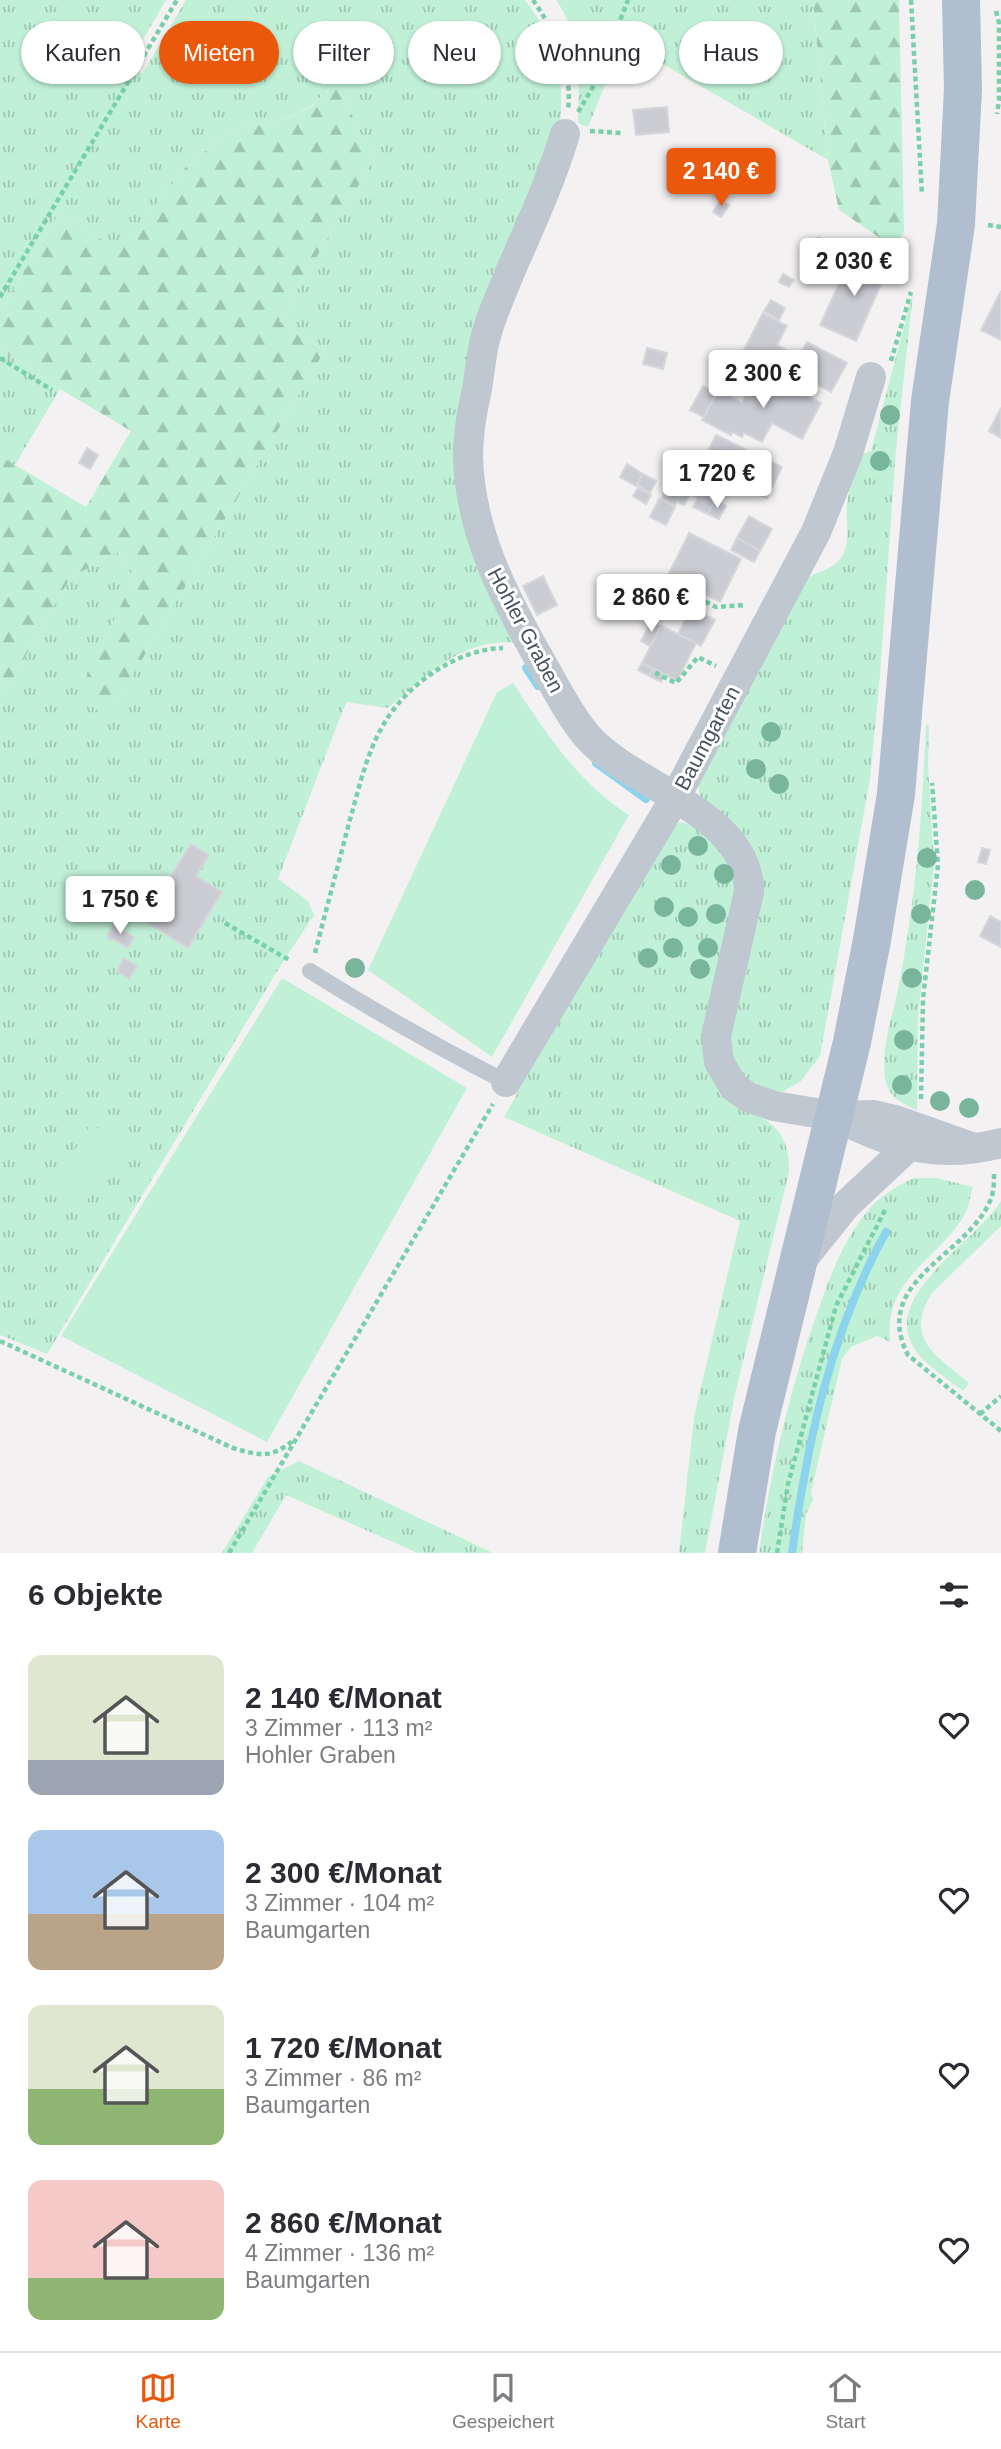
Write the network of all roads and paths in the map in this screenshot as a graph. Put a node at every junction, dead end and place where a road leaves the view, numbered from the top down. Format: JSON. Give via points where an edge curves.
{"nodes":[{"id":1,"x":177,"y":0,"type":"edge"},
{"id":2,"x":533,"y":0,"type":"edge"},
{"id":3,"x":628,"y":0,"type":"edge"},
{"id":4,"x":911,"y":0,"type":"edge"},
{"id":5,"x":961,"y":0,"type":"edge"},
{"id":6,"x":565,"y":134,"type":"junction"},
{"id":7,"x":956,"y":224,"type":"junction"},
{"id":8,"x":913,"y":285,"type":"dead end"},
{"id":9,"x":0,"y":297,"type":"edge"},
{"id":10,"x":0,"y":358,"type":"edge"},
{"id":11,"x":881,"y":371,"type":"joint"},
{"id":12,"x":52,"y":390,"type":"dead end"},
{"id":13,"x":699,"y":591,"type":"dead end"},
{"id":14,"x":778,"y":603,"type":"junction"},
{"id":15,"x":532,"y":647,"type":"junction"},
{"id":16,"x":659,"y":672,"type":"dead end"},
{"id":17,"x":738,"y":678,"type":"junction"},
{"id":18,"x":675,"y":798,"type":"junction"},
{"id":19,"x":225,"y":923,"type":"dead end"},
{"id":20,"x":288,"y":960,"type":"dead end"},
{"id":21,"x":310,"y":971,"type":"joint"},
{"id":22,"x":506,"y":1082,"type":"junction"},
{"id":23,"x":834,"y":1116,"type":"junction"},
{"id":24,"x":988,"y":1145,"type":"edge"},
{"id":25,"x":909,"y":1146,"type":"junction"},
{"id":26,"x":795,"y":1269,"type":"junction"},
{"id":27,"x":0,"y":1341,"type":"edge"},
{"id":28,"x":1001,"y":1396,"type":"edge"},
{"id":29,"x":980,"y":1414,"type":"junction"},
{"id":30,"x":1001,"y":1431,"type":"edge"},
{"id":31,"x":299,"y":1436,"type":"junction"},
{"id":32,"x":229,"y":1553,"type":"edge"},
{"id":33,"x":737,"y":1553,"type":"edge"}],
"edges":[{"from":1,"to":9,"type":"path"},
{"from":2,"to":6,"type":"path","via":[[549,23],[563,61],[569,98]]},
{"from":3,"to":6,"type":"path","via":[[596,82]]},
{"from":4,"to":7,"type":"path","via":[[924,222]]},
{"from":5,"to":7,"type":"main road","via":[[963,89]]},
{"from":6,"to":15,"type":"street","name":"Hohler Graben","via":[[486,335],[468,455],[470,489],[487,555]]},
{"from":7,"to":23,"type":"main road","via":[[930,401],[896,794],[872,940]]},
{"from":8,"to":11,"type":"path"},
{"from":10,"to":12,"type":"path"},
{"from":11,"to":14,"type":"street","name":"Baumgarten","via":[[817,532]]},
{"from":13,"to":14,"type":"path","via":[[696,597],[716,607]]},
{"from":14,"to":17,"type":"street","name":"Baumgarten"},
{"from":15,"to":18,"type":"street","name":"Hohler Graben","via":[[587,736],[629,772]]},
{"from":15,"to":21,"type":"path","via":[[489,648],[452,660],[400,701],[385,722],[366,759]]},
{"from":16,"to":17,"type":"path","via":[[676,683],[698,657]]},
{"from":17,"to":18,"type":"street","name":"Baumgarten"},
{"from":18,"to":22,"type":"street","name":"Baumgarten"},
{"from":18,"to":23,"type":"street","name":"Hohler Graben","via":[[729,839],[749,881],[716,1036],[724,1075],[734,1087],[757,1100]]},
{"from":19,"to":20,"type":"path"},
{"from":21,"to":22,"type":"lane"},
{"from":22,"to":31,"type":"path"},
{"from":23,"to":24,"type":"street","name":"Hohler Graben","via":[[874,1115]]},
{"from":23,"to":25,"type":"street","name":"Hohler Graben"},
{"from":23,"to":26,"type":"main road"},
{"from":24,"to":25,"type":"street","name":"Hohler Graben","via":[[940,1151]]},
{"from":24,"to":29,"type":"path","via":[[994,1177],[990,1201],[907,1293],[899,1319],[908,1354]]},
{"from":25,"to":26,"type":"street","via":[[846,1205]]},
{"from":26,"to":33,"type":"main road","via":[[757,1431]]},
{"from":27,"to":31,"type":"path","via":[[233,1448],[263,1456],[282,1450]]},
{"from":28,"to":29,"type":"path"},
{"from":29,"to":30,"type":"path"},
{"from":31,"to":32,"type":"path"}]}
